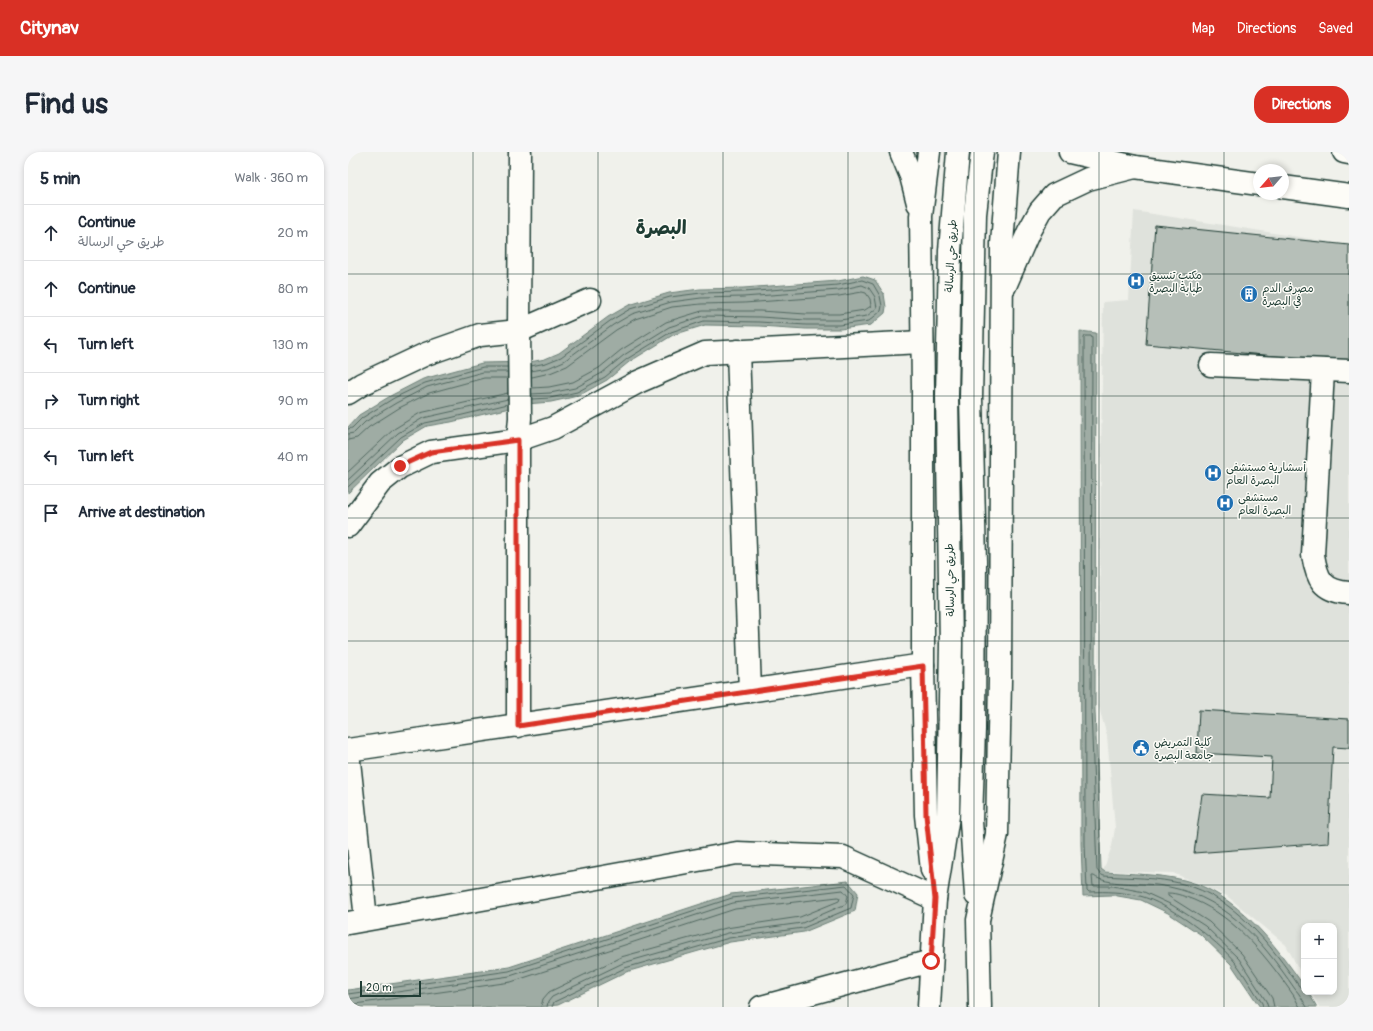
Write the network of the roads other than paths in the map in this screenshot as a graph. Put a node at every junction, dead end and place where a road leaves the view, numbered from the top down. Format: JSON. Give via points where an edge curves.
{"nodes":[{"id":1,"x":520,"y":152,"type":"edge"},
{"id":2,"x":901,"y":152,"type":"edge"},
{"id":3,"x":929,"y":152,"type":"edge"},
{"id":4,"x":958,"y":152,"type":"edge"},
{"id":5,"x":982,"y":152,"type":"edge"},
{"id":6,"x":1009,"y":152,"type":"edge"},
{"id":7,"x":1070,"y":152,"type":"edge"},
{"id":8,"x":1344,"y":152,"type":"edge"},
{"id":9,"x":1349,"y":153,"type":"edge"},
{"id":10,"x":1135,"y":167,"type":"junction"},
{"id":11,"x":1253,"y":183,"type":"edge"},
{"id":12,"x":1289,"y":188,"type":"edge"},
{"id":13,"x":1349,"y":196,"type":"edge"},
{"id":14,"x":921,"y":216,"type":"junction"},
{"id":15,"x":1001,"y":294,"type":"junction"},
{"id":16,"x":590,"y":300,"type":"dead end"},
{"id":17,"x":519,"y":340,"type":"junction"},
{"id":18,"x":922,"y":342,"type":"junction"},
{"id":19,"x":738,"y":351,"type":"junction"},
{"id":20,"x":1211,"y":365,"type":"dead end"},
{"id":21,"x":1323,"y":371,"type":"junction"},
{"id":22,"x":1349,"y":371,"type":"edge"},
{"id":23,"x":348,"y":393,"type":"edge"},
{"id":24,"x":518,"y":440,"type":"junction"},
{"id":25,"x":348,"y":526,"type":"edge"},
{"id":26,"x":1349,"y":593,"type":"edge"},
{"id":27,"x":923,"y":666,"type":"junction"},
{"id":28,"x":750,"y":691,"type":"junction"},
{"id":29,"x":518,"y":726,"type":"junction"},
{"id":30,"x":348,"y":751,"type":"edge"},
{"id":31,"x":935,"y":899,"type":"junction"},
{"id":32,"x":978,"y":920,"type":"junction"},
{"id":33,"x":357,"y":921,"type":"edge"},
{"id":34,"x":931,"y":961,"type":"junction"},
{"id":35,"x":761,"y":1007,"type":"edge"},
{"id":36,"x":929,"y":1007,"type":"edge"},
{"id":37,"x":980,"y":1007,"type":"edge"}],
"edges":[{"from":1,"to":17,"type":"main road"},
{"from":2,"to":14,"type":"main road","via":[[911,176]]},
{"from":3,"to":14,"type":"main road"},
{"from":4,"to":31,"type":"main road","name":"طريق حي الرسالة","via":[[950,251],[947,396],[951,644],[948,816]]},
{"from":5,"to":32,"type":"main road","name":"طريق حي الرسالة","via":[[975,214],[971,398],[975,561],[971,821]]},
{"from":6,"to":15,"type":"main road","name":"طريق حي الرسالة"},
{"from":7,"to":10,"type":"main road"},
{"from":8,"to":9,"type":"main road"},
{"from":10,"to":11,"type":"main road"},
{"from":10,"to":15,"type":"main road","via":[[1088,179],[1054,195],[1040,211],[1029,231]]},
{"from":12,"to":13,"type":"main road"},
{"from":14,"to":18,"type":"main road"},
{"from":15,"to":32,"type":"main road","name":"طريق حي الرسالة","via":[[997,834]]},
{"from":16,"to":17,"type":"main road"},
{"from":17,"to":23,"type":"main road","via":[[480,335],[426,354]]},
{"from":17,"to":24,"type":"main road"},
{"from":18,"to":19,"type":"main road"},
{"from":18,"to":27,"type":"main road"},
{"from":19,"to":24,"type":"main road","via":[[705,353],[685,361],[605,399],[553,428]]},
{"from":19,"to":28,"type":"main road"},
{"from":20,"to":21,"type":"main road"},
{"from":21,"to":22,"type":"main road"},
{"from":21,"to":26,"type":"main road","via":[[1312,555],[1316,573],[1326,587]]},
{"from":24,"to":25,"type":"main road","via":[[431,452],[400,466],[380,483]]},
{"from":24,"to":29,"type":"main road"},
{"from":27,"to":28,"type":"main road"},
{"from":27,"to":31,"type":"main road","via":[[926,815]]},
{"from":28,"to":29,"type":"main road"},
{"from":29,"to":30,"type":"main road"},
{"from":30,"to":33,"type":"main road"},
{"from":31,"to":33,"type":"main road","via":[[843,857],[737,853]]},
{"from":31,"to":34,"type":"main road","name":"طريق حي الرسالة"},
{"from":32,"to":37,"type":"main road","name":"طريق حي الرسالة"},
{"from":34,"to":35,"type":"main road"},
{"from":34,"to":36,"type":"main road","name":"طريق حي الرسالة"}]}
